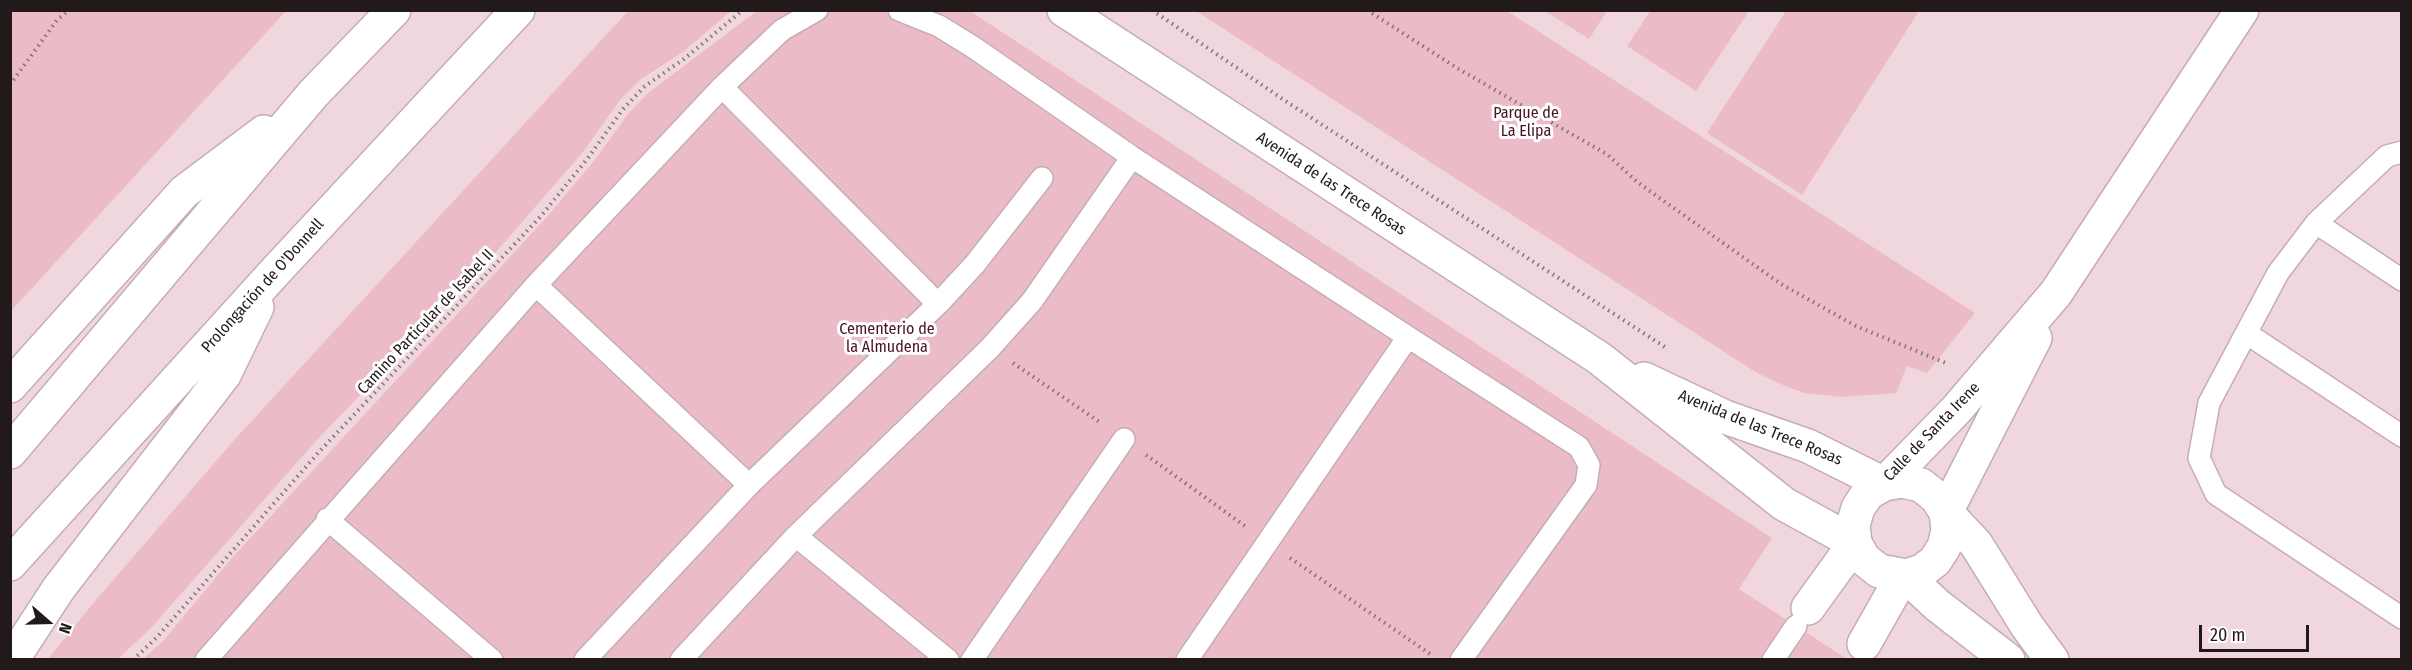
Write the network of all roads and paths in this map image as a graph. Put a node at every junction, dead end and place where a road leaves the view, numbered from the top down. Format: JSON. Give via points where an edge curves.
{"nodes":[{"id":1,"x":69,"y":10,"type":"edge"},
{"id":2,"x":394,"y":10,"type":"edge"},
{"id":3,"x":518,"y":10,"type":"edge"},
{"id":4,"x":743,"y":10,"type":"edge"},
{"id":5,"x":817,"y":10,"type":"edge"},
{"id":6,"x":899,"y":10,"type":"edge"},
{"id":7,"x":1064,"y":10,"type":"edge"},
{"id":8,"x":1152,"y":10,"type":"edge"},
{"id":9,"x":1367,"y":10,"type":"edge"},
{"id":10,"x":2242,"y":10,"type":"edge"},
{"id":11,"x":10,"y":85,"type":"edge"},
{"id":12,"x":722,"y":87,"type":"junction"},
{"id":13,"x":313,"y":94,"type":"junction"},
{"id":14,"x":2402,"y":152,"type":"edge"},
{"id":15,"x":1132,"y":158,"type":"junction"},
{"id":16,"x":1042,"y":178,"type":"dead end"},
{"id":17,"x":2316,"y":223,"type":"junction"},
{"id":18,"x":273,"y":274,"type":"junction"},
{"id":19,"x":2402,"y":280,"type":"edge"},
{"id":20,"x":536,"y":285,"type":"junction"},
{"id":21,"x":2056,"y":293,"type":"junction"},
{"id":22,"x":938,"y":304,"type":"junction"},
{"id":23,"x":2246,"y":333,"type":"junction"},
{"id":24,"x":1408,"y":337,"type":"junction"},
{"id":25,"x":990,"y":348,"type":"junction"},
{"id":26,"x":1674,"y":352,"type":"dead end"},
{"id":27,"x":1599,"y":358,"type":"junction"},
{"id":28,"x":1981,"y":381,"type":"junction"},
{"id":29,"x":10,"y":386,"type":"edge"},
{"id":30,"x":2402,"y":436,"type":"edge"},
{"id":31,"x":1124,"y":439,"type":"junction"},
{"id":32,"x":10,"y":452,"type":"edge"},
{"id":33,"x":1884,"y":484,"type":"junction"},
{"id":34,"x":748,"y":486,"type":"junction"},
{"id":35,"x":327,"y":519,"type":"junction"},
{"id":36,"x":1947,"y":521,"type":"junction"},
{"id":37,"x":796,"y":536,"type":"junction"},
{"id":38,"x":1268,"y":543,"type":"junction"},
{"id":39,"x":1855,"y":543,"type":"junction"},
{"id":40,"x":10,"y":564,"type":"edge"},
{"id":41,"x":1904,"y":576,"type":"junction"},
{"id":42,"x":1802,"y":617,"type":"joint"},
{"id":43,"x":2402,"y":618,"type":"edge"},
{"id":44,"x":1864,"y":644,"type":"dead end"},
{"id":45,"x":12,"y":660,"type":"edge"},
{"id":46,"x":133,"y":660,"type":"edge"},
{"id":47,"x":206,"y":660,"type":"edge"},
{"id":48,"x":492,"y":660,"type":"edge"},
{"id":49,"x":585,"y":660,"type":"edge"},
{"id":50,"x":681,"y":660,"type":"edge"},
{"id":51,"x":948,"y":660,"type":"edge"},
{"id":52,"x":972,"y":660,"type":"edge"},
{"id":53,"x":1187,"y":660,"type":"edge"},
{"id":54,"x":1438,"y":660,"type":"edge"},
{"id":55,"x":1461,"y":660,"type":"edge"},
{"id":56,"x":1773,"y":660,"type":"edge"},
{"id":57,"x":2008,"y":660,"type":"edge"},
{"id":58,"x":2052,"y":660,"type":"edge"}],
"edges":[{"from":1,"to":11,"type":"path","via":[[57,20]]},
{"from":2,"to":13,"type":"main road"},
{"from":3,"to":18,"type":"main road","name":"Prolongación de O'Donnell"},
{"from":4,"to":46,"type":"path","name":"Camino Particular de Isabel II","via":[[645,86],[623,109],[541,216],[318,453]]},
{"from":5,"to":12,"type":"lane","via":[[782,30]]},
{"from":6,"to":15,"type":"lane","via":[[939,26],[973,47]]},
{"from":7,"to":27,"type":"main road","name":"Avenida de las Trece Rosas"},
{"from":8,"to":26,"type":"path"},
{"from":9,"to":28,"type":"path","via":[[1457,68],[1608,155],[1637,182],[1781,284],[1856,326],[1932,356]]},
{"from":10,"to":21,"type":"main road","name":"Calle de Santa Irene"},
{"from":12,"to":20,"type":"lane"},
{"from":12,"to":22,"type":"lane"},
{"from":13,"to":29,"type":"main road","via":[[184,192]]},
{"from":13,"to":32,"type":"main road"},
{"from":14,"to":17,"type":"lane","via":[[2387,156]]},
{"from":15,"to":24,"type":"lane"},
{"from":15,"to":25,"type":"lane","via":[[1032,301]]},
{"from":16,"to":22,"type":"lane","via":[[975,264]]},
{"from":17,"to":19,"type":"lane"},
{"from":17,"to":23,"type":"lane","via":[[2277,273]]},
{"from":18,"to":40,"type":"main road","name":"Prolongación de O'Donnell"},
{"from":18,"to":45,"type":"main road","via":[[224,375],[59,588]]},
{"from":20,"to":34,"type":"lane"},
{"from":20,"to":35,"type":"lane"},
{"from":21,"to":28,"type":"main road","name":"Calle de Santa Irene"},
{"from":21,"to":36,"type":"main road","name":"Calle de Santa Irene"},
{"from":22,"to":34,"type":"lane"},
{"from":23,"to":30,"type":"lane"},
{"from":23,"to":43,"type":"lane","via":[[2209,403],[2199,458],[2216,494]]},
{"from":24,"to":38,"type":"lane"},
{"from":24,"to":55,"type":"lane","via":[[1579,447],[1589,465],[1586,485]]},
{"from":25,"to":31,"type":"path"},
{"from":25,"to":37,"type":"lane"},
{"from":27,"to":33,"type":"main road","name":"Avenida de las Trece Rosas","via":[[1725,417],[1808,446]]},
{"from":27,"to":39,"type":"main road","name":"Avenida de las Trece Rosas","via":[[1784,504]]},
{"from":28,"to":33,"type":"main road","name":"Calle de Santa Irene"},
{"from":31,"to":38,"type":"path"},
{"from":31,"to":52,"type":"lane"},
{"from":33,"to":36,"type":"main road","name":"Avenida de las Trece Rosas","via":[[1902,481],[1921,485],[1936,496]]},
{"from":33,"to":39,"type":"main road","name":"Calle de Santa Irene","via":[[1869,493],[1858,508],[1853,525]]},
{"from":34,"to":49,"type":"lane"},
{"from":35,"to":47,"type":"lane"},
{"from":35,"to":48,"type":"lane"},
{"from":36,"to":41,"type":"main road","name":"Calle de Santa Irene","via":[[1944,547],[1935,561],[1922,571]]},
{"from":36,"to":58,"type":"main road","name":"Avenida de las Trece Rosas","via":[[1976,544]]},
{"from":37,"to":50,"type":"lane"},
{"from":37,"to":51,"type":"lane"},
{"from":38,"to":53,"type":"lane"},
{"from":38,"to":54,"type":"path"},
{"from":39,"to":41,"type":"main road","name":"Avenida de las Trece Rosas","via":[[1864,559],[1879,571]]},
{"from":39,"to":42,"type":"main road"},
{"from":41,"to":44,"type":"main road"},
{"from":41,"to":57,"type":"main road","name":"Avenida de las Trece Rosas"},
{"from":42,"to":56,"type":"lane"}]}
